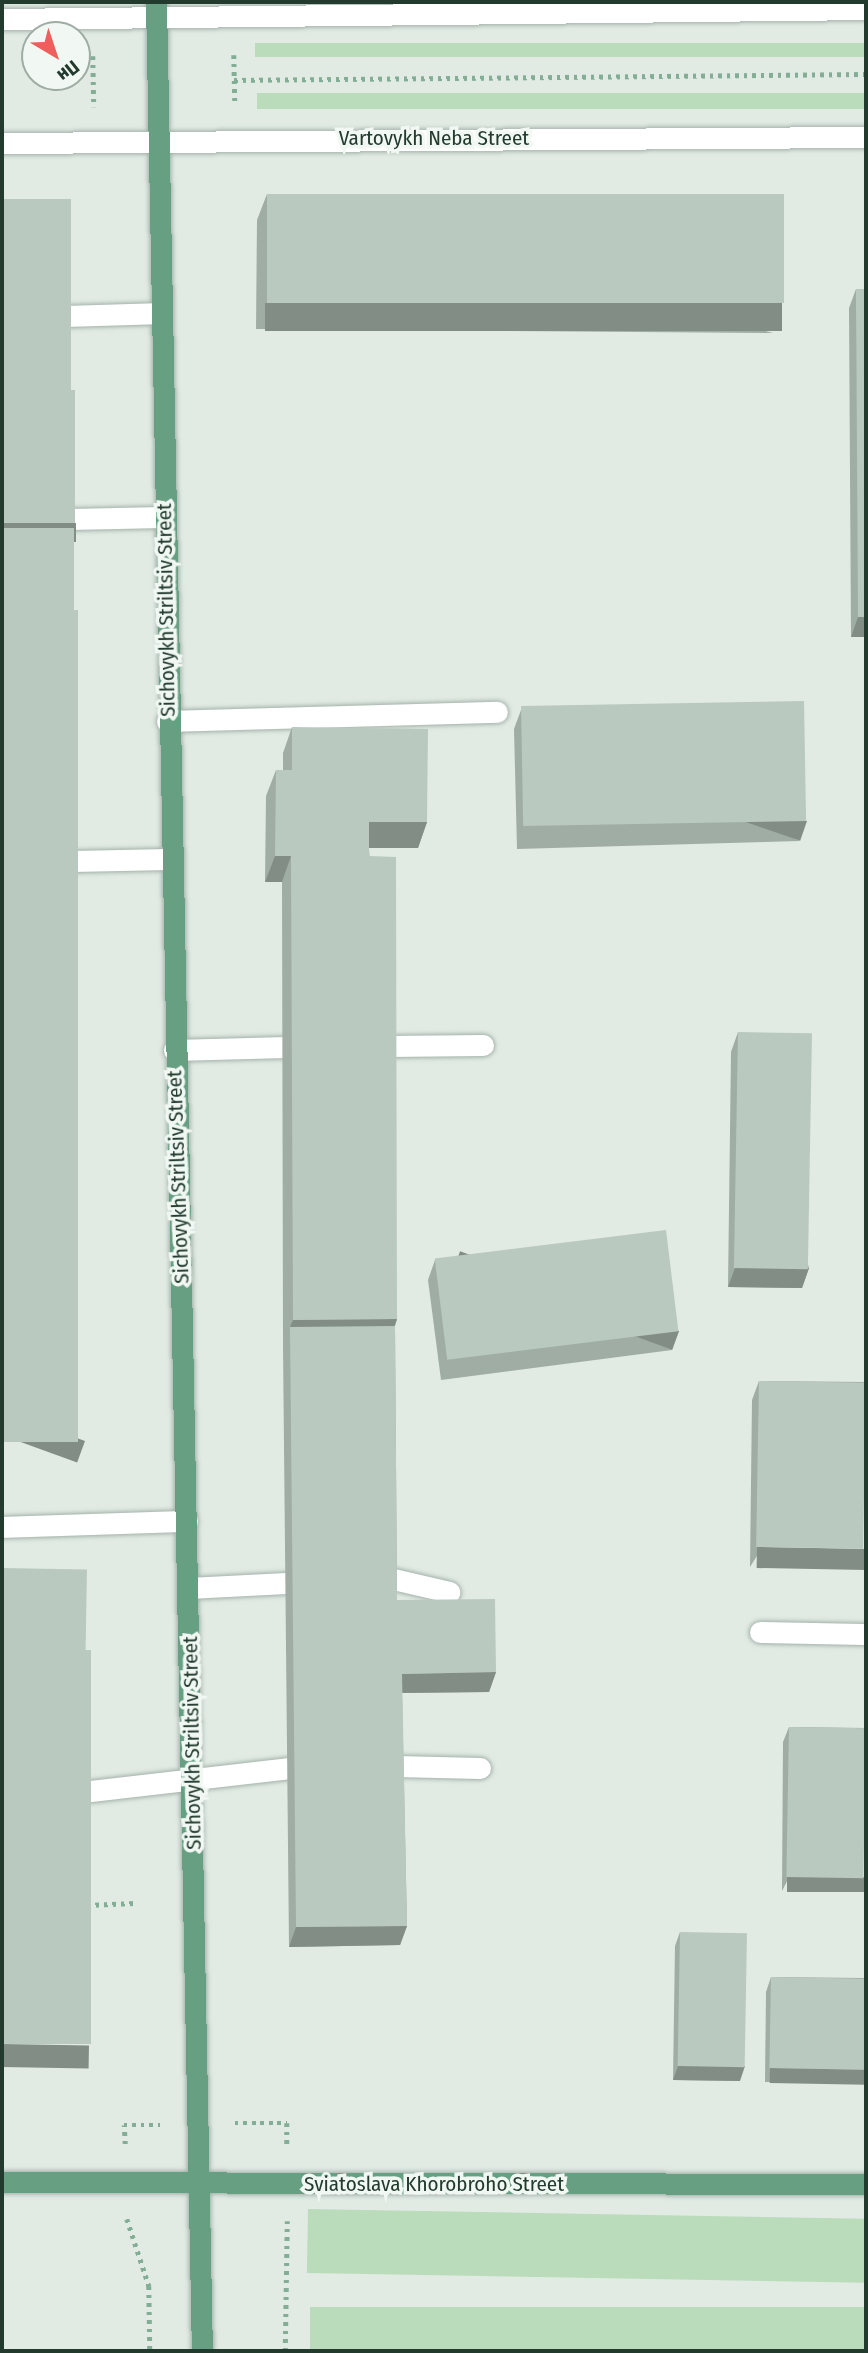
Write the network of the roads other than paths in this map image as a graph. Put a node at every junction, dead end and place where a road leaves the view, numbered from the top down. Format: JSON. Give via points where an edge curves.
{"nodes":[{"id":1,"x":156,"y":9,"type":"edge"},
{"id":2,"x":866,"y":9,"type":"edge"},
{"id":3,"x":2,"y":19,"type":"edge"},
{"id":4,"x":866,"y":137,"type":"edge"},
{"id":5,"x":158,"y":140,"type":"junction"},
{"id":6,"x":2,"y":143,"type":"edge"},
{"id":7,"x":161,"y":313,"type":"junction"},
{"id":8,"x":67,"y":316,"type":"edge"},
{"id":9,"x":164,"y":517,"type":"junction"},
{"id":10,"x":68,"y":519,"type":"edge"},
{"id":11,"x":497,"y":712,"type":"dead end"},
{"id":12,"x":167,"y":721,"type":"junction"},
{"id":13,"x":170,"y":859,"type":"junction"},
{"id":14,"x":71,"y":861,"type":"edge"},
{"id":15,"x":388,"y":1045,"type":"edge"},
{"id":16,"x":483,"y":1045,"type":"dead end"},
{"id":17,"x":286,"y":1047,"type":"dead end"},
{"id":18,"x":174,"y":1050,"type":"junction"},
{"id":19,"x":187,"y":1521,"type":"junction"},
{"id":20,"x":2,"y":1527,"type":"edge"},
{"id":21,"x":389,"y":1578,"type":"edge"},
{"id":22,"x":286,"y":1583,"type":"dead end"},
{"id":23,"x":188,"y":1588,"type":"junction"},
{"id":24,"x":449,"y":1592,"type":"dead end"},
{"id":25,"x":761,"y":1632,"type":"dead end"},
{"id":26,"x":866,"y":1634,"type":"edge"},
{"id":27,"x":395,"y":1766,"type":"edge"},
{"id":28,"x":288,"y":1768,"type":"dead end"},
{"id":29,"x":480,"y":1768,"type":"dead end"},
{"id":30,"x":193,"y":1779,"type":"junction"},
{"id":31,"x":82,"y":1792,"type":"edge"},
{"id":32,"x":2,"y":2182,"type":"edge"},
{"id":33,"x":201,"y":2184,"type":"junction"},
{"id":34,"x":866,"y":2184,"type":"edge"},
{"id":35,"x":201,"y":2351,"type":"edge"}],
"edges":[{"from":1,"to":2,"type":"street","via":[[234,16]]},
{"from":1,"to":3,"type":"street"},
{"from":1,"to":5,"type":"main road","name":"Sichovykh Striltsiv Street"},
{"from":4,"to":5,"type":"street","name":"Vartovykh Neba Street"},
{"from":5,"to":6,"type":"street","name":"Vartovykh Neba Street"},
{"from":5,"to":7,"type":"main road","name":"Sichovykh Striltsiv Street"},
{"from":7,"to":8,"type":"street"},
{"from":7,"to":9,"type":"main road","name":"Sichovykh Striltsiv Street"},
{"from":9,"to":10,"type":"street"},
{"from":9,"to":12,"type":"main road","name":"Sichovykh Striltsiv Street"},
{"from":11,"to":12,"type":"street"},
{"from":12,"to":13,"type":"main road","name":"Sichovykh Striltsiv Street"},
{"from":13,"to":14,"type":"street"},
{"from":13,"to":18,"type":"main road","name":"Sichovykh Striltsiv Street"},
{"from":15,"to":16,"type":"street"},
{"from":17,"to":18,"type":"street"},
{"from":18,"to":19,"type":"main road","name":"Sichovykh Striltsiv Street"},
{"from":19,"to":20,"type":"street"},
{"from":19,"to":23,"type":"main road","name":"Sichovykh Striltsiv Street"},
{"from":21,"to":24,"type":"street"},
{"from":22,"to":23,"type":"street"},
{"from":23,"to":30,"type":"main road","name":"Sichovykh Striltsiv Street"},
{"from":25,"to":26,"type":"street"},
{"from":27,"to":29,"type":"street"},
{"from":28,"to":30,"type":"street"},
{"from":30,"to":31,"type":"street"},
{"from":30,"to":33,"type":"main road","name":"Sichovykh Striltsiv Street"},
{"from":32,"to":33,"type":"main road","name":"Sviatoslava Khorobroho Street"},
{"from":33,"to":34,"type":"main road","name":"Sviatoslava Khorobroho Street"},
{"from":33,"to":35,"type":"main road","name":"Sichovykh Striltsiv Street"}]}
